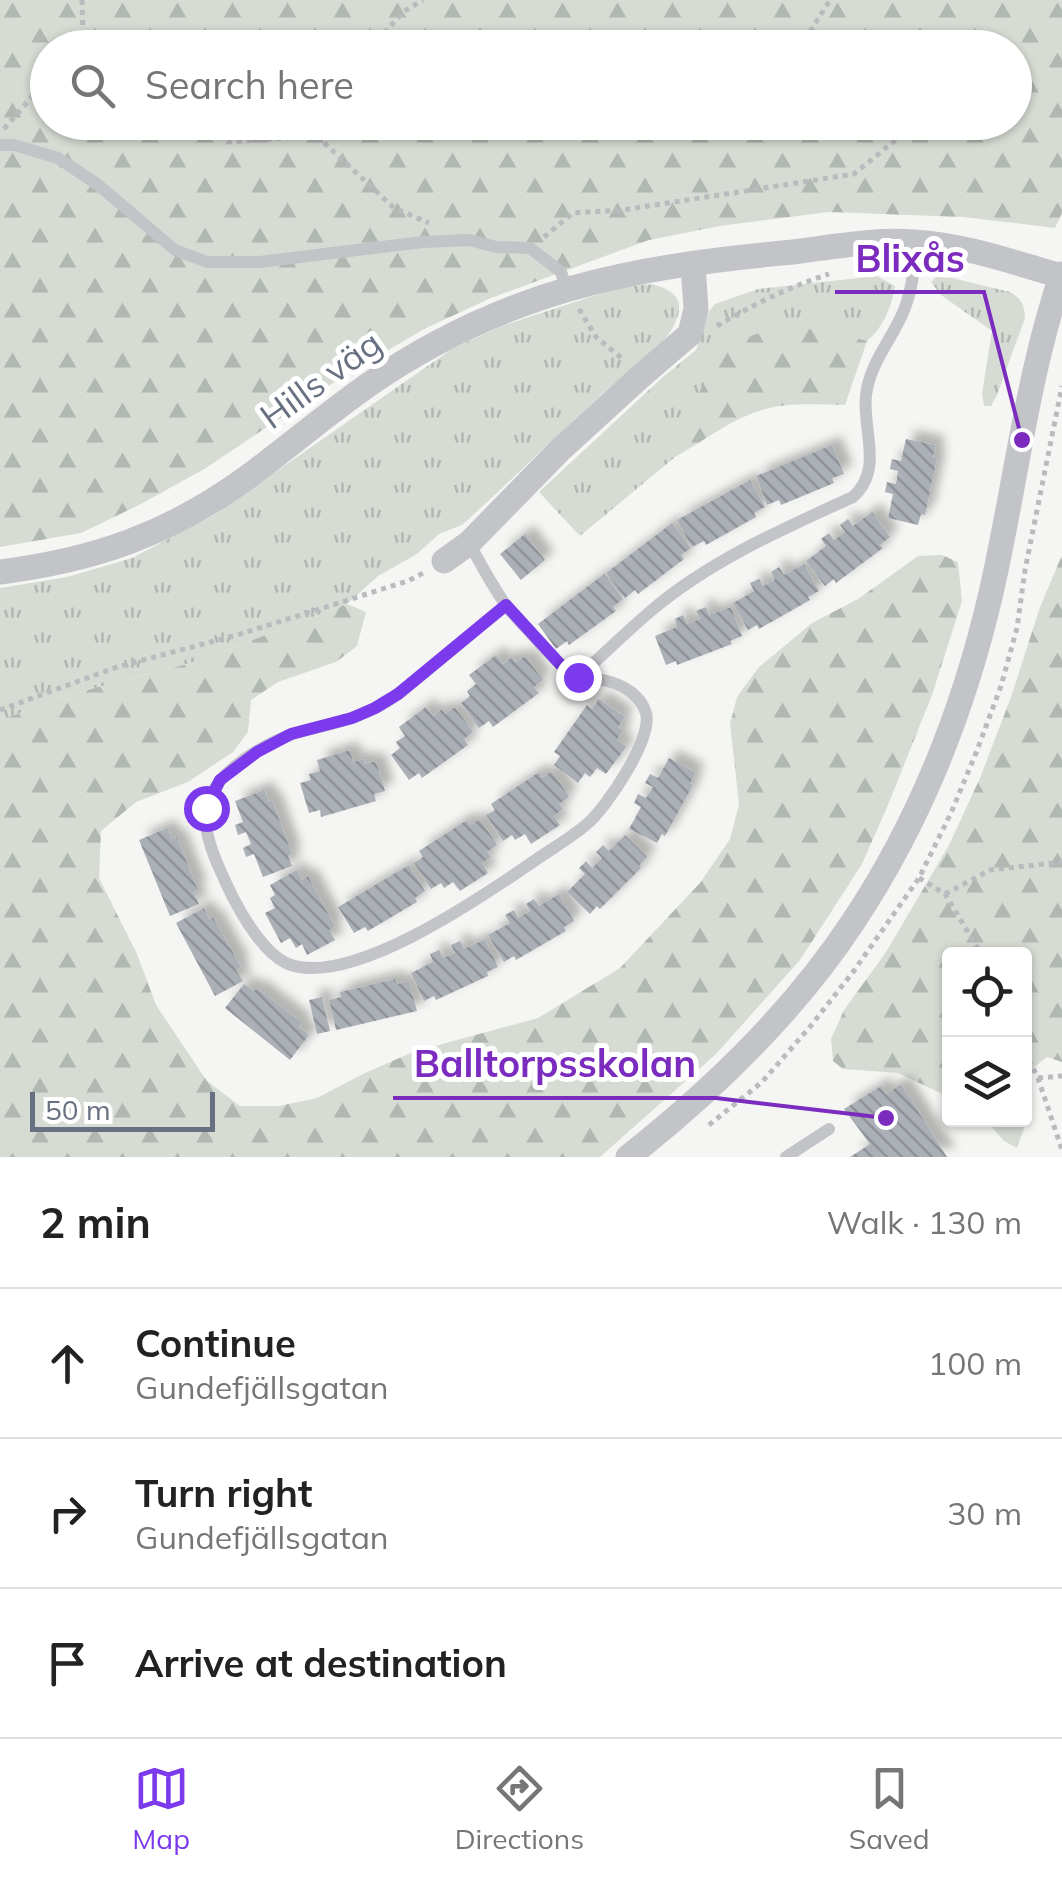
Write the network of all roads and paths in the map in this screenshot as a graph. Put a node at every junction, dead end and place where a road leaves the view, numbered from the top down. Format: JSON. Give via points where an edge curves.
{"nodes":[{"id":1,"x":82,"y":0,"type":"edge"},
{"id":2,"x":423,"y":0,"type":"edge"},
{"id":3,"x":830,"y":0,"type":"edge"},
{"id":4,"x":84,"y":30,"type":"edge"},
{"id":5,"x":387,"y":30,"type":"edge"},
{"id":6,"x":811,"y":30,"type":"edge"},
{"id":7,"x":30,"y":99,"type":"edge"},
{"id":8,"x":0,"y":134,"type":"edge"},
{"id":9,"x":226,"y":140,"type":"edge"},
{"id":10,"x":257,"y":140,"type":"edge"},
{"id":11,"x":323,"y":140,"type":"edge"},
{"id":12,"x":896,"y":140,"type":"edge"},
{"id":13,"x":0,"y":145,"type":"edge"},
{"id":14,"x":469,"y":240,"type":"junction"},
{"id":15,"x":918,"y":242,"type":"junction"},
{"id":16,"x":530,"y":248,"type":"junction"},
{"id":17,"x":693,"y":264,"type":"junction"},
{"id":18,"x":834,"y":272,"type":"dead end"},
{"id":19,"x":1062,"y":276,"type":"edge"},
{"id":20,"x":566,"y":290,"type":"junction"},
{"id":21,"x":690,"y":334,"type":"junction"},
{"id":22,"x":641,"y":376,"type":"junction"},
{"id":23,"x":469,"y":543,"type":"junction"},
{"id":24,"x":444,"y":560,"type":"joint"},
{"id":25,"x":0,"y":572,"type":"edge"},
{"id":26,"x":506,"y":605,"type":"junction"},
{"id":27,"x":578,"y":677,"type":"junction"},
{"id":28,"x":0,"y":710,"type":"edge"},
{"id":29,"x":1062,"y":862,"type":"edge"},
{"id":30,"x":919,"y":878,"type":"dead end"},
{"id":31,"x":944,"y":894,"type":"junction"},
{"id":32,"x":976,"y":947,"type":"edge"},
{"id":33,"x":1032,"y":1066,"type":"edge"},
{"id":34,"x":1062,"y":1076,"type":"edge"},
{"id":35,"x":1038,"y":1078,"type":"junction"},
{"id":36,"x":829,"y":1130,"type":"dead end"},
{"id":37,"x":1062,"y":1150,"type":"edge"},
{"id":38,"x":628,"y":1157,"type":"edge"},
{"id":39,"x":786,"y":1157,"type":"edge"}],
"edges":[{"from":1,"to":4,"type":"path"},
{"from":2,"to":5,"type":"path"},
{"from":3,"to":6,"type":"path"},
{"from":7,"to":8,"type":"path"},
{"from":9,"to":10,"type":"path"},
{"from":11,"to":14,"type":"path","via":[[394,208]]},
{"from":12,"to":16,"type":"path","via":[[854,174],[573,213]]},
{"from":13,"to":14,"type":"lane","via":[[58,158],[175,250],[207,262]]},
{"from":14,"to":16,"type":"lane"},
{"from":15,"to":17,"type":"street","name":"Hills väg"},
{"from":15,"to":19,"type":"street","name":"Hills väg"},
{"from":15,"to":27,"type":"lane","via":[[904,311],[866,393],[871,464],[865,484],[852,498],[694,579]]},
{"from":16,"to":20,"type":"lane","via":[[561,272]]},
{"from":17,"to":20,"type":"street","name":"Hills väg"},
{"from":17,"to":21,"type":"street"},
{"from":18,"to":21,"type":"path"},
{"from":19,"to":38,"type":"street","via":[[986,611],[944,749],[913,815],[854,921],[777,1020]]},
{"from":20,"to":22,"type":"path","via":[[596,337]]},
{"from":20,"to":25,"type":"street","name":"Hills väg","via":[[430,346],[242,481],[162,528],[83,558]]},
{"from":21,"to":22,"type":"street"},
{"from":22,"to":23,"type":"street"},
{"from":23,"to":24,"type":"street"},
{"from":23,"to":26,"type":"lane"},
{"from":24,"to":28,"type":"path","via":[[408,582],[117,668]]},
{"from":26,"to":27,"type":"lane"},
{"from":26,"to":27,"type":"lane","via":[[398,694],[352,718],[291,734],[220,780],[206,808],[208,844],[234,902],[269,950],[283,962],[318,969],[394,946],[588,824],[625,772],[647,723],[628,690]]},
{"from":29,"to":31,"type":"path","via":[[990,870]]},
{"from":30,"to":31,"type":"path"},
{"from":31,"to":32,"type":"path"},
{"from":33,"to":35,"type":"path"},
{"from":34,"to":35,"type":"path"},
{"from":35,"to":37,"type":"path"},
{"from":36,"to":39,"type":"lane"}]}
